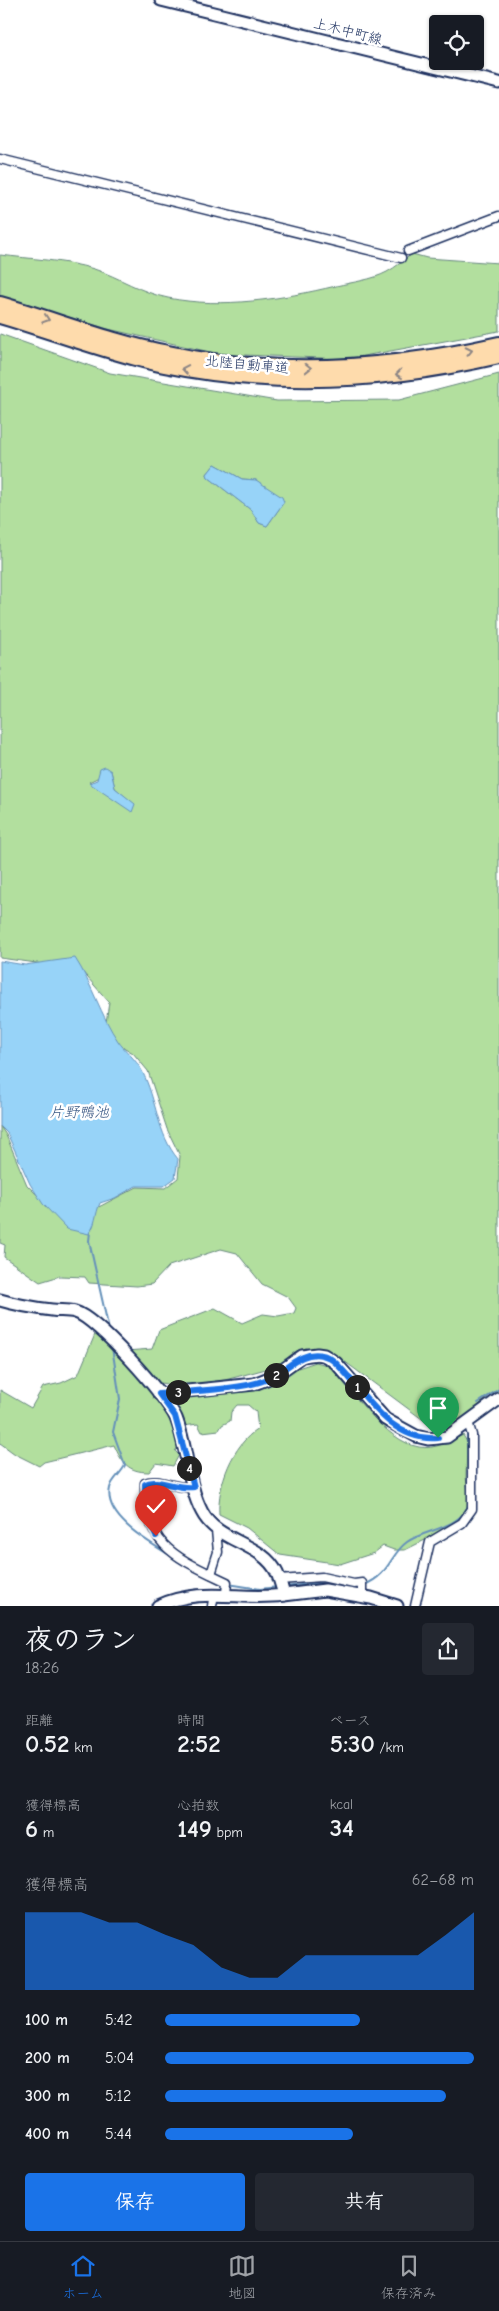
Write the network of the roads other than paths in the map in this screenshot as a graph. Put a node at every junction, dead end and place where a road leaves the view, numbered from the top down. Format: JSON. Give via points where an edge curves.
{"nodes":[{"id":1,"x":161,"y":0,"type":"edge"},
{"id":2,"x":499,"y":83,"type":"edge"},
{"id":3,"x":0,"y":159,"type":"edge"},
{"id":4,"x":499,"y":216,"type":"edge"},
{"id":5,"x":408,"y":251,"type":"dead end"},
{"id":6,"x":401,"y":258,"type":"dead end"},
{"id":7,"x":0,"y":304,"type":"edge"},
{"id":8,"x":0,"y":316,"type":"edge"},
{"id":9,"x":499,"y":344,"type":"edge"},
{"id":10,"x":499,"y":356,"type":"edge"},
{"id":11,"x":0,"y":1300,"type":"edge"},
{"id":12,"x":159,"y":1394,"type":"junction"},
{"id":13,"x":499,"y":1398,"type":"edge"},
{"id":14,"x":468,"y":1422,"type":"junction"},
{"id":15,"x":194,"y":1487,"type":"junction"},
{"id":16,"x":216,"y":1530,"type":"junction"},
{"id":17,"x":211,"y":1574,"type":"junction"},
{"id":18,"x":279,"y":1580,"type":"junction"},
{"id":19,"x":226,"y":1594,"type":"junction"},
{"id":20,"x":284,"y":1595,"type":"junction"},
{"id":21,"x":213,"y":1600,"type":"edge"},
{"id":22,"x":367,"y":1600,"type":"edge"},
{"id":23,"x":158,"y":1606,"type":"edge"},
{"id":24,"x":397,"y":1606,"type":"edge"},
{"id":25,"x":415,"y":1606,"type":"edge"}],
"edges":[{"from":1,"to":2,"type":"main road","name":"上木中町線"},
{"from":3,"to":6,"type":"street"},
{"from":4,"to":5,"type":"street"},
{"from":7,"to":9,"type":"highway","name":"北陸自動車道","one_way":true,"via":[[132,345],[202,360],[250,366],[316,369],[364,366],[431,358]]},
{"from":10,"to":8,"type":"highway","name":"北陸自動車道","one_way":true,"via":[[432,370],[355,378],[237,376],[126,356]]},
{"from":11,"to":12,"type":"main road","via":[[74,1312],[93,1321]]},
{"from":12,"to":14,"type":"main road","via":[[259,1382],[274,1376],[302,1356],[317,1354],[336,1363],[385,1419],[407,1432],[428,1439],[447,1437]]},
{"from":12,"to":15,"type":"main road","via":[[175,1416]]},
{"from":13,"to":14,"type":"main road"},
{"from":14,"to":25,"type":"street","via":[[472,1435],[472,1509],[457,1526],[430,1542]]},
{"from":15,"to":16,"type":"main road","via":[[202,1513]]},
{"from":15,"to":17,"type":"street","via":[[180,1488],[148,1482],[145,1484],[146,1513],[162,1545]]},
{"from":16,"to":17,"type":"street","via":[[218,1552]]},
{"from":16,"to":18,"type":"main road","via":[[260,1555],[272,1566]]},
{"from":17,"to":19,"type":"street","via":[[227,1582]]},
{"from":18,"to":20,"type":"main road"},
{"from":18,"to":22,"type":"street","via":[[322,1577],[362,1583]]},
{"from":19,"to":20,"type":"main road"},
{"from":19,"to":21,"type":"main road"},
{"from":20,"to":22,"type":"main road","via":[[325,1590]]},
{"from":21,"to":23,"type":"main road","via":[[190,1596]]},
{"from":22,"to":24,"type":"main road"}]}
